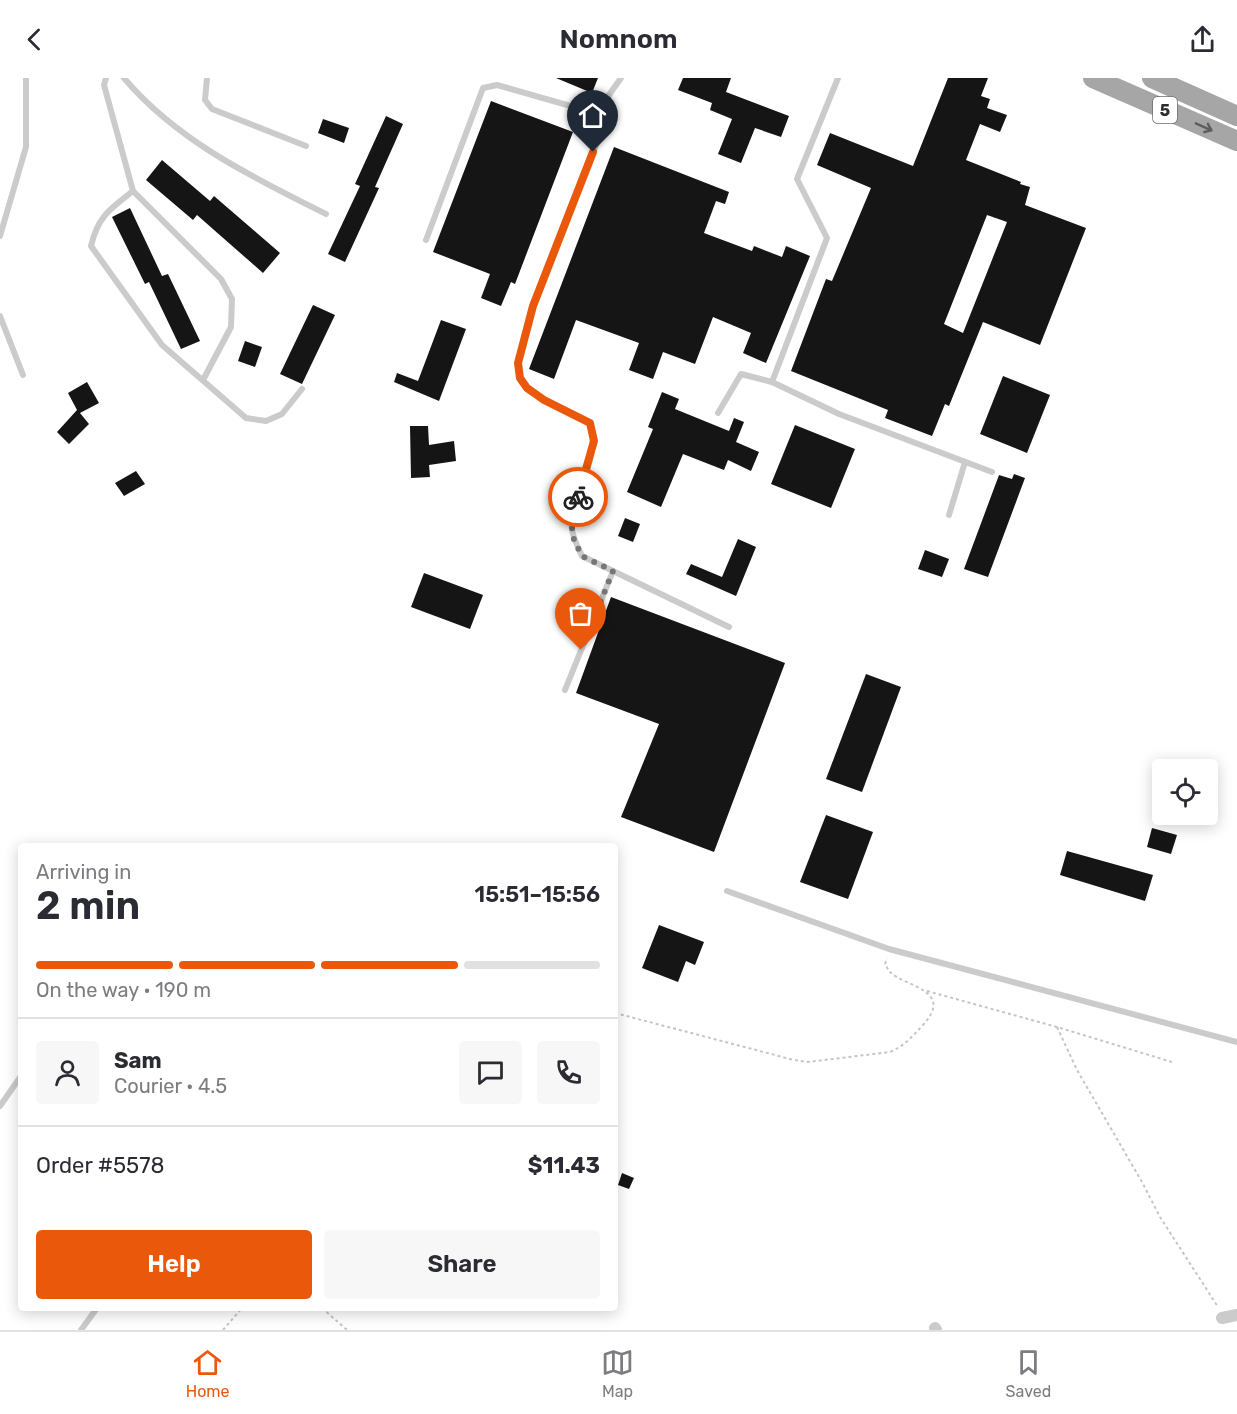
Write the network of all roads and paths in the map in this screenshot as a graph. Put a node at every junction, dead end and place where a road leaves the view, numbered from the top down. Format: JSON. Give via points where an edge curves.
{"nodes":[{"id":1,"x":26,"y":78,"type":"edge"},
{"id":2,"x":106,"y":78,"type":"edge"},
{"id":3,"x":124,"y":78,"type":"edge"},
{"id":4,"x":207,"y":78,"type":"edge"},
{"id":5,"x":621,"y":78,"type":"edge"},
{"id":6,"x":838,"y":78,"type":"edge"},
{"id":7,"x":1093,"y":78,"type":"edge"},
{"id":8,"x":1152,"y":78,"type":"edge"},
{"id":9,"x":588,"y":111,"type":"junction"},
{"id":10,"x":1237,"y":116,"type":"edge"},
{"id":11,"x":1237,"y":141,"type":"edge"},
{"id":12,"x":306,"y":146,"type":"dead end"},
{"id":13,"x":133,"y":191,"type":"junction"},
{"id":14,"x":326,"y":214,"type":"dead end"},
{"id":15,"x":0,"y":236,"type":"edge"},
{"id":16,"x":426,"y":240,"type":"dead end"},
{"id":17,"x":0,"y":316,"type":"edge"},
{"id":18,"x":23,"y":375,"type":"dead end"},
{"id":19,"x":203,"y":380,"type":"junction"},
{"id":20,"x":772,"y":382,"type":"junction"},
{"id":21,"x":302,"y":389,"type":"dead end"},
{"id":22,"x":718,"y":413,"type":"dead end"},
{"id":23,"x":965,"y":462,"type":"junction"},
{"id":24,"x":992,"y":472,"type":"dead end"},
{"id":25,"x":949,"y":515,"type":"dead end"},
{"id":26,"x":613,"y":571,"type":"junction"},
{"id":27,"x":729,"y":627,"type":"dead end"},
{"id":28,"x":565,"y":690,"type":"dead end"},
{"id":29,"x":727,"y":891,"type":"dead end"},
{"id":30,"x":889,"y":949,"type":"junction"},
{"id":31,"x":926,"y":991,"type":"junction"},
{"id":32,"x":618,"y":1014,"type":"edge"},
{"id":33,"x":1057,"y":1027,"type":"junction"},
{"id":34,"x":1237,"y":1042,"type":"edge"},
{"id":35,"x":1172,"y":1062,"type":"dead end"},
{"id":36,"x":18,"y":1080,"type":"edge"},
{"id":37,"x":0,"y":1106,"type":"edge"},
{"id":38,"x":95,"y":1311,"type":"edge"},
{"id":39,"x":240,"y":1311,"type":"edge"},
{"id":40,"x":325,"y":1311,"type":"edge"},
{"id":41,"x":1237,"y":1314,"type":"edge"},
{"id":42,"x":1222,"y":1318,"type":"joint"},
{"id":43,"x":81,"y":1330,"type":"edge"},
{"id":44,"x":223,"y":1330,"type":"edge"},
{"id":45,"x":347,"y":1330,"type":"edge"}],
"edges":[{"from":1,"to":15,"type":"lane","via":[[26,147]]},
{"from":2,"to":13,"type":"lane","via":[[104,85]]},
{"from":3,"to":14,"type":"lane","via":[[169,122],[233,166]]},
{"from":4,"to":12,"type":"lane","via":[[205,100],[212,109]]},
{"from":5,"to":9,"type":"lane","via":[[599,109]]},
{"from":6,"to":20,"type":"lane","via":[[797,179],[827,238]]},
{"from":7,"to":11,"type":"main road","number":"5","one_way":true},
{"from":8,"to":10,"type":"main road","number":"5"},
{"from":9,"to":16,"type":"lane","via":[[497,85],[483,88]]},
{"from":9,"to":26,"type":"lane","via":[[602,130],[533,306],[518,363],[520,378],[527,388],[590,423],[594,441],[571,522],[582,556]]},
{"from":13,"to":19,"type":"lane","via":[[221,279],[232,299],[231,327]]},
{"from":13,"to":19,"type":"lane","via":[[105,213],[91,246],[162,345]]},
{"from":17,"to":18,"type":"lane"},
{"from":19,"to":21,"type":"lane","via":[[246,418],[266,421],[282,414]]},
{"from":20,"to":22,"type":"lane","via":[[741,374]]},
{"from":20,"to":23,"type":"lane","via":[[839,414]]},
{"from":23,"to":24,"type":"lane"},
{"from":23,"to":25,"type":"lane"},
{"from":26,"to":27,"type":"lane"},
{"from":26,"to":28,"type":"lane"},
{"from":29,"to":30,"type":"lane"},
{"from":30,"to":31,"type":"path","via":[[885,964],[891,973]]},
{"from":30,"to":34,"type":"lane"},
{"from":31,"to":32,"type":"path","via":[[932,1001],[932,1012],[903,1047],[808,1062]]},
{"from":31,"to":33,"type":"path"},
{"from":33,"to":35,"type":"path"},
{"from":33,"to":42,"type":"path","via":[[1160,1217]]},
{"from":36,"to":37,"type":"lane"},
{"from":38,"to":43,"type":"lane"},
{"from":39,"to":44,"type":"path"},
{"from":40,"to":45,"type":"path"},
{"from":41,"to":42,"type":"street"}]}
